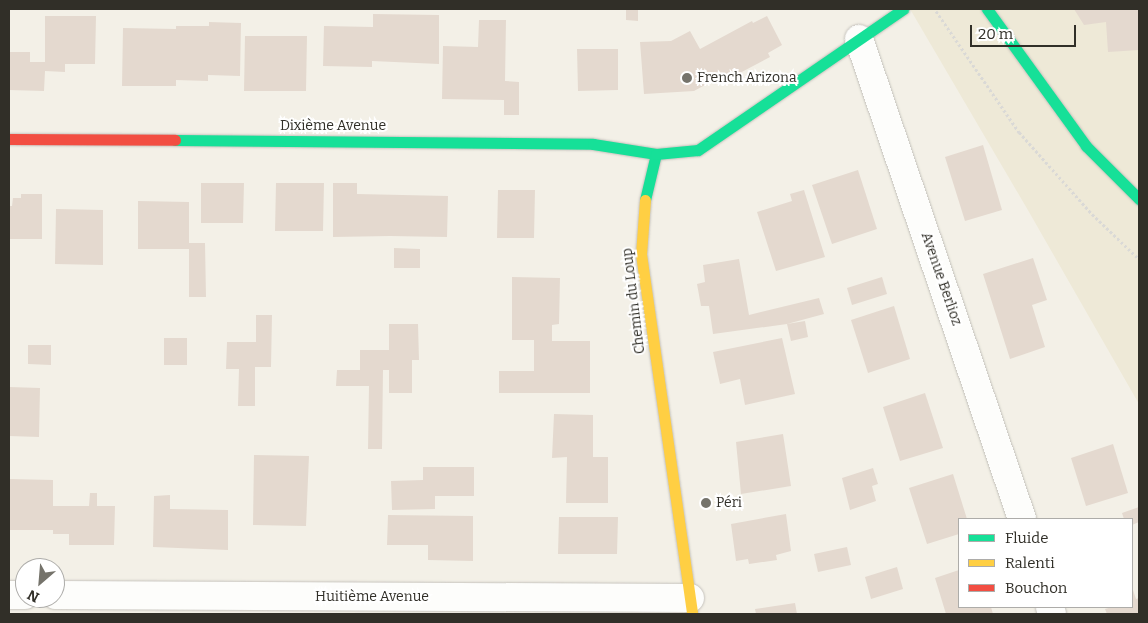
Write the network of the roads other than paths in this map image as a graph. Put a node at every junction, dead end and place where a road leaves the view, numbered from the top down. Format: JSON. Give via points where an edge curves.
{"nodes":[{"id":1,"x":903,"y":9,"type":"edge"},
{"id":2,"x":987,"y":9,"type":"edge"},
{"id":3,"x":859,"y":39,"type":"junction"},
{"id":4,"x":9,"y":139,"type":"edge"},
{"id":5,"x":656,"y":154,"type":"junction"},
{"id":6,"x":1139,"y":199,"type":"edge"},
{"id":7,"x":1022,"y":518,"type":"edge"},
{"id":8,"x":65,"y":595,"type":"edge"},
{"id":9,"x":691,"y":606,"type":"edge"}],
"edges":[{"from":1,"to":3,"type":"street"},
{"from":2,"to":6,"type":"street","via":[[1086,146]]},
{"from":3,"to":5,"type":"street","via":[[698,150]]},
{"from":3,"to":7,"type":"street","name":"Avenue Berlioz"},
{"from":4,"to":5,"type":"street","name":"Dixième Avenue","via":[[593,144]]},
{"from":5,"to":9,"type":"street","name":"Chemin du Loup","via":[[645,200],[641,254]]},
{"from":8,"to":9,"type":"street","name":"Huitième Avenue"}]}
